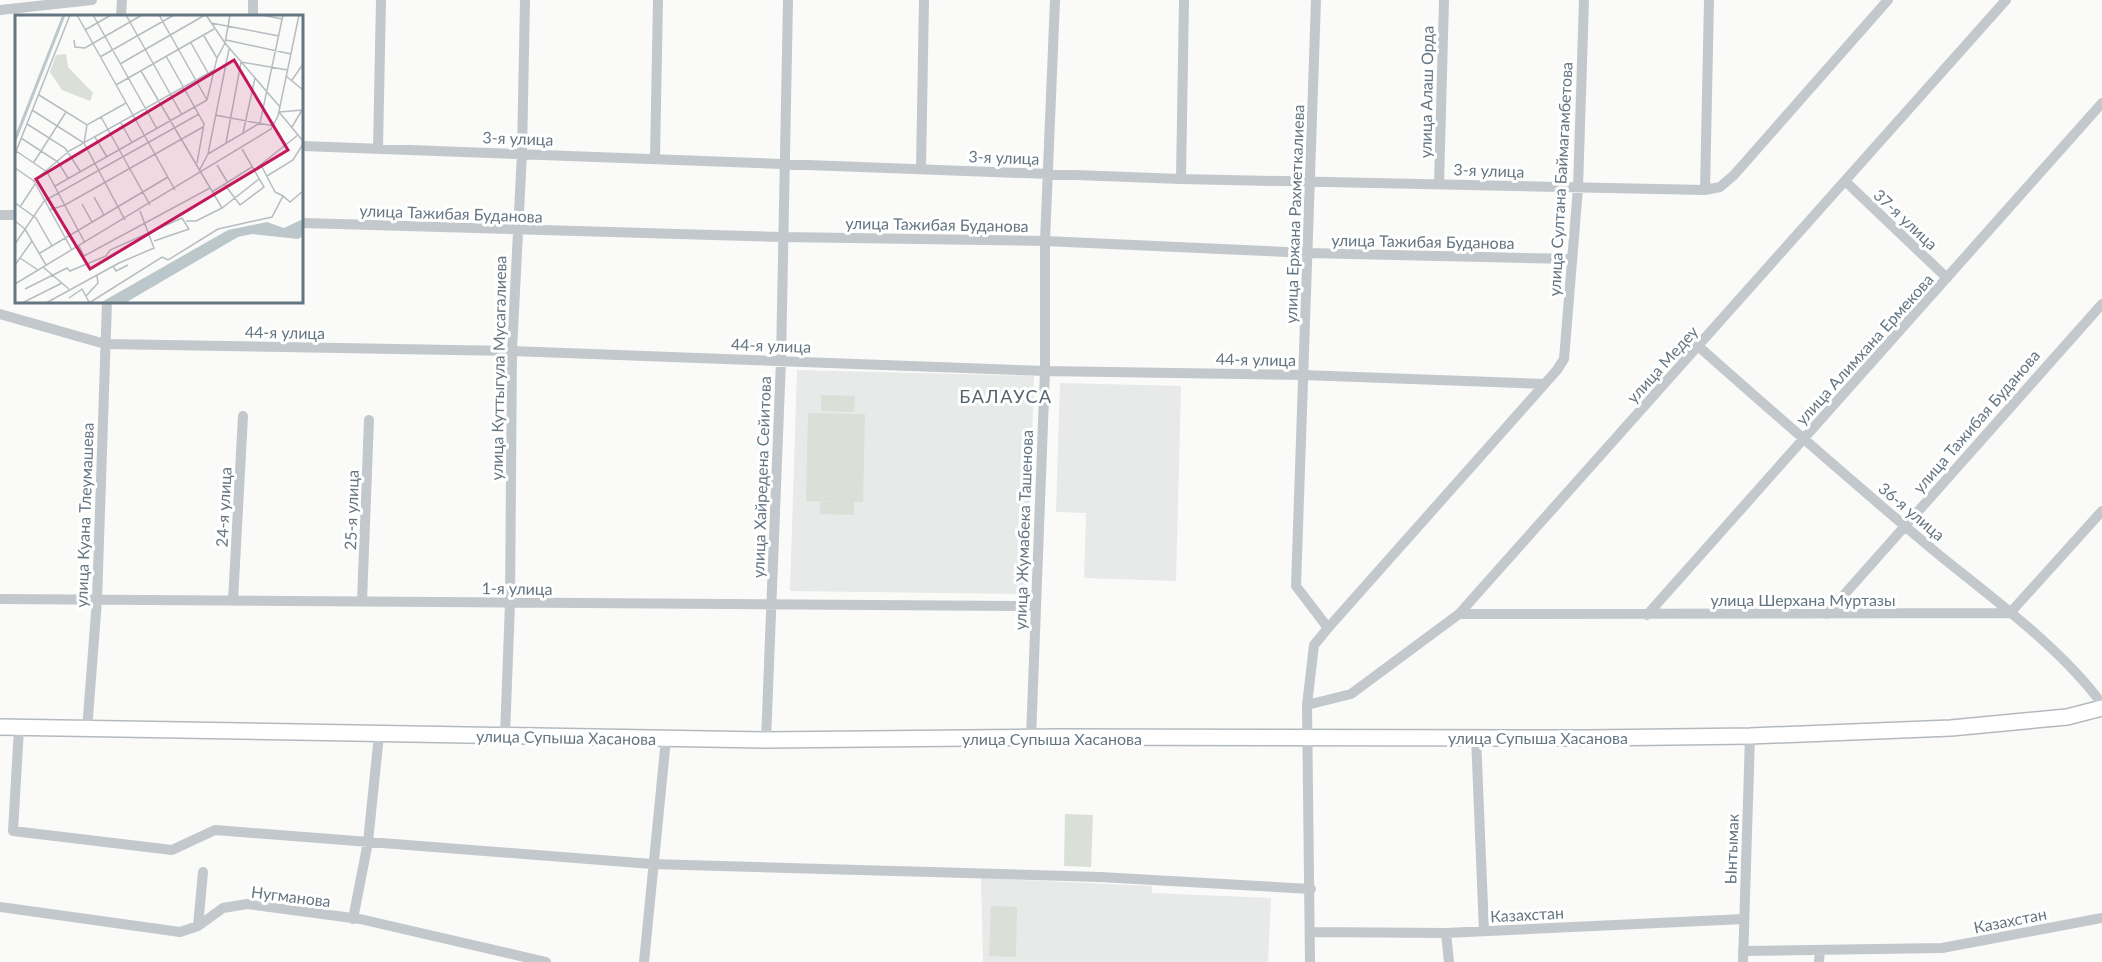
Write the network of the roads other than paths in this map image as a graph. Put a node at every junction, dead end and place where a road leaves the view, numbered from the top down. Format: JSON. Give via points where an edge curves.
{"nodes":[{"id":1,"x":92,"y":0,"type":"edge"},
{"id":2,"x":381,"y":0,"type":"edge"},
{"id":3,"x":525,"y":0,"type":"edge"},
{"id":4,"x":658,"y":0,"type":"edge"},
{"id":5,"x":788,"y":0,"type":"edge"},
{"id":6,"x":924,"y":0,"type":"edge"},
{"id":7,"x":1055,"y":0,"type":"edge"},
{"id":8,"x":1184,"y":0,"type":"edge"},
{"id":9,"x":1316,"y":0,"type":"edge"},
{"id":10,"x":1444,"y":0,"type":"edge"},
{"id":11,"x":1584,"y":0,"type":"edge"},
{"id":12,"x":1709,"y":0,"type":"edge"},
{"id":13,"x":1888,"y":0,"type":"edge"},
{"id":14,"x":2006,"y":0,"type":"edge"},
{"id":15,"x":0,"y":10,"type":"edge"},
{"id":16,"x":2102,"y":103,"type":"edge"},
{"id":17,"x":303,"y":146,"type":"edge"},
{"id":18,"x":378,"y":148,"type":"junction"},
{"id":19,"x":522,"y":153,"type":"junction"},
{"id":20,"x":655,"y":158,"type":"junction"},
{"id":21,"x":784,"y":164,"type":"junction"},
{"id":22,"x":921,"y":169,"type":"junction"},
{"id":23,"x":1048,"y":174,"type":"junction"},
{"id":24,"x":1181,"y":179,"type":"junction"},
{"id":25,"x":1845,"y":182,"type":"junction"},
{"id":26,"x":1311,"y":183,"type":"junction"},
{"id":27,"x":1439,"y":184,"type":"junction"},
{"id":28,"x":1578,"y":188,"type":"junction"},
{"id":29,"x":1705,"y":190,"type":"junction"},
{"id":30,"x":303,"y":224,"type":"edge"},
{"id":31,"x":516,"y":230,"type":"junction"},
{"id":32,"x":783,"y":237,"type":"junction"},
{"id":33,"x":1045,"y":241,"type":"junction"},
{"id":34,"x":1308,"y":253,"type":"junction"},
{"id":35,"x":1572,"y":259,"type":"junction"},
{"id":36,"x":1947,"y":278,"type":"junction"},
{"id":37,"x":107,"y":303,"type":"edge"},
{"id":38,"x":2102,"y":304,"type":"edge"},
{"id":39,"x":0,"y":314,"type":"edge"},
{"id":40,"x":105,"y":344,"type":"junction"},
{"id":41,"x":1698,"y":346,"type":"junction"},
{"id":42,"x":512,"y":351,"type":"junction"},
{"id":43,"x":781,"y":360,"type":"junction"},
{"id":44,"x":1045,"y":370,"type":"junction"},
{"id":45,"x":1303,"y":375,"type":"junction"},
{"id":46,"x":1545,"y":384,"type":"junction"},
{"id":47,"x":243,"y":416,"type":"dead end"},
{"id":48,"x":369,"y":420,"type":"dead end"},
{"id":49,"x":1804,"y":440,"type":"junction"},
{"id":50,"x":2102,"y":511,"type":"edge"},
{"id":51,"x":1905,"y":525,"type":"junction"},
{"id":52,"x":0,"y":599,"type":"edge"},
{"id":53,"x":97,"y":600,"type":"junction"},
{"id":54,"x":233,"y":600,"type":"junction"},
{"id":55,"x":362,"y":601,"type":"junction"},
{"id":56,"x":510,"y":603,"type":"junction"},
{"id":57,"x":771,"y":606,"type":"junction"},
{"id":58,"x":1034,"y":606,"type":"junction"},
{"id":59,"x":2010,"y":613,"type":"junction"},
{"id":60,"x":1459,"y":614,"type":"junction"},
{"id":61,"x":1827,"y":614,"type":"junction"},
{"id":62,"x":1647,"y":615,"type":"junction"},
{"id":63,"x":1328,"y":628,"type":"junction"},
{"id":64,"x":1307,"y":705,"type":"junction"},
{"id":65,"x":2102,"y":706,"type":"edge"},
{"id":66,"x":0,"y":728,"type":"edge"},
{"id":67,"x":19,"y":728,"type":"junction"},
{"id":68,"x":87,"y":730,"type":"junction"},
{"id":69,"x":379,"y":735,"type":"junction"},
{"id":70,"x":505,"y":736,"type":"junction"},
{"id":71,"x":1750,"y":736,"type":"junction"},
{"id":72,"x":1308,"y":737,"type":"junction"},
{"id":73,"x":1476,"y":737,"type":"junction"},
{"id":74,"x":1031,"y":738,"type":"junction"},
{"id":75,"x":666,"y":739,"type":"junction"},
{"id":76,"x":766,"y":740,"type":"junction"},
{"id":77,"x":368,"y":842,"type":"junction"},
{"id":78,"x":652,"y":864,"type":"junction"},
{"id":79,"x":203,"y":872,"type":"dead end"},
{"id":80,"x":1311,"y":889,"type":"junction"},
{"id":81,"x":0,"y":908,"type":"edge"},
{"id":82,"x":2102,"y":918,"type":"edge"},
{"id":83,"x":353,"y":919,"type":"junction"},
{"id":84,"x":1744,"y":919,"type":"junction"},
{"id":85,"x":198,"y":926,"type":"junction"},
{"id":86,"x":1310,"y":932,"type":"junction"},
{"id":87,"x":1484,"y":932,"type":"junction"},
{"id":88,"x":1446,"y":933,"type":"junction"},
{"id":89,"x":1820,"y":950,"type":"junction"},
{"id":90,"x":1743,"y":956,"type":"edge"},
{"id":91,"x":546,"y":962,"type":"edge"},
{"id":92,"x":644,"y":962,"type":"edge"},
{"id":93,"x":1310,"y":962,"type":"edge"},
{"id":94,"x":1449,"y":962,"type":"edge"},
{"id":95,"x":1819,"y":962,"type":"edge"}],
"edges":[{"from":1,"to":15,"type":"street"},
{"from":2,"to":18,"type":"street"},
{"from":3,"to":19,"type":"street","name":"улица Куттыгула Мусагалиева"},
{"from":4,"to":20,"type":"street"},
{"from":5,"to":21,"type":"street","name":"улица Хайредена Сейитова"},
{"from":6,"to":22,"type":"street"},
{"from":7,"to":23,"type":"street","name":"улица Жумабека Ташенова"},
{"from":8,"to":24,"type":"street"},
{"from":9,"to":26,"type":"street","name":"улица Ержана Рахметкалиева"},
{"from":10,"to":27,"type":"street","name":"улица Алаш Орда"},
{"from":11,"to":28,"type":"street","name":"улица Султана Баймагамбетова"},
{"from":12,"to":29,"type":"street"},
{"from":13,"to":29,"type":"street","via":[[1734,175],[1720,187]]},
{"from":14,"to":25,"type":"street","name":"улица Медеу"},
{"from":16,"to":36,"type":"street","name":"улица Алимхана Ермекова"},
{"from":17,"to":18,"type":"street","name":"3-я улица"},
{"from":18,"to":19,"type":"street","name":"3-я улица"},
{"from":19,"to":20,"type":"street","name":"3-я улица"},
{"from":19,"to":31,"type":"street","name":"улица Куттыгула Мусагалиева"},
{"from":20,"to":21,"type":"street","name":"3-я улица"},
{"from":21,"to":22,"type":"street","name":"3-я улица"},
{"from":21,"to":32,"type":"street","name":"улица Хайредена Сейитова"},
{"from":22,"to":23,"type":"street","name":"3-я улица"},
{"from":23,"to":24,"type":"street","name":"3-я улица"},
{"from":23,"to":33,"type":"street","name":"улица Жумабека Ташенова"},
{"from":24,"to":26,"type":"street","name":"3-я улица"},
{"from":25,"to":36,"type":"street","name":"37-я улица"},
{"from":25,"to":41,"type":"street","name":"улица Медеу"},
{"from":26,"to":27,"type":"street","name":"3-я улица"},
{"from":26,"to":34,"type":"street","name":"улица Ержана Рахметкалиева"},
{"from":27,"to":28,"type":"street","name":"3-я улица"},
{"from":28,"to":29,"type":"street","name":"3-я улица"},
{"from":28,"to":35,"type":"street","name":"улица Султана Баймагамбетова"},
{"from":30,"to":31,"type":"street","name":"улица Тажибая Буданова"},
{"from":31,"to":32,"type":"street","name":"улица Тажибая Буданова"},
{"from":31,"to":42,"type":"street","name":"улица Куттыгула Мусагалиева"},
{"from":32,"to":33,"type":"street","name":"улица Тажибая Буданова"},
{"from":32,"to":43,"type":"street","name":"улица Хайредена Сейитова"},
{"from":33,"to":34,"type":"street","name":"улица Тажибая Буданова"},
{"from":33,"to":44,"type":"street","name":"улица Жумабека Ташенова"},
{"from":34,"to":35,"type":"street","name":"улица Тажибая Буданова"},
{"from":34,"to":45,"type":"street","name":"улица Ержана Рахметкалиева"},
{"from":35,"to":46,"type":"street","name":"улица Султана Баймагамбетова","via":[[1564,359]]},
{"from":36,"to":49,"type":"street","name":"улица Алимхана Ермекова"},
{"from":37,"to":40,"type":"street","name":"улица Куана Тлеумашева"},
{"from":38,"to":51,"type":"street","name":"улица Тажибая Буданова"},
{"from":39,"to":40,"type":"street","name":"44-я улица"},
{"from":40,"to":42,"type":"street","name":"44-я улица"},
{"from":40,"to":53,"type":"street","name":"улица Куана Тлеумашева"},
{"from":41,"to":49,"type":"street","name":"36-я улица"},
{"from":41,"to":60,"type":"street","name":"улица Медеу"},
{"from":42,"to":43,"type":"street","name":"44-я улица"},
{"from":42,"to":56,"type":"street","name":"улица Куттыгула Мусагалиева"},
{"from":43,"to":44,"type":"street","name":"44-я улица"},
{"from":43,"to":57,"type":"street","name":"улица Хайредена Сейитова"},
{"from":44,"to":45,"type":"street","name":"44-я улица"},
{"from":44,"to":58,"type":"street","name":"улица Жумабека Ташенова"},
{"from":45,"to":46,"type":"street","name":"44-я улица"},
{"from":45,"to":63,"type":"street","name":"улица Ержана Рахметкалиева","via":[[1296,586]]},
{"from":46,"to":63,"type":"street"},
{"from":47,"to":54,"type":"street","name":"24-я улица"},
{"from":48,"to":55,"type":"street","name":"25-я улица"},
{"from":49,"to":51,"type":"street","name":"36-я улица"},
{"from":49,"to":62,"type":"street","name":"улица Алимхана Ермекова"},
{"from":50,"to":59,"type":"street"},
{"from":51,"to":59,"type":"street","name":"36-я улица"},
{"from":51,"to":61,"type":"street","name":"улица Тажибая Буданова"},
{"from":52,"to":53,"type":"street","name":"1-я улица"},
{"from":53,"to":54,"type":"street","name":"1-я улица"},
{"from":53,"to":68,"type":"street","name":"улица Куана Тлеумашева"},
{"from":54,"to":55,"type":"street","name":"1-я улица"},
{"from":55,"to":56,"type":"street","name":"1-я улица"},
{"from":56,"to":57,"type":"street","name":"1-я улица"},
{"from":56,"to":70,"type":"street","name":"улица Куттыгула Мусагалиева"},
{"from":57,"to":58,"type":"street","name":"1-я улица"},
{"from":57,"to":76,"type":"street","name":"улица Хайредена Сейитова"},
{"from":58,"to":74,"type":"street","name":"улица Жумабека Ташенова"},
{"from":59,"to":61,"type":"street","name":"улица Шерхана Муртазы"},
{"from":59,"to":65,"type":"street","name":"36-я улица","via":[[2086,682]]},
{"from":60,"to":62,"type":"street","name":"улица Шерхана Муртазы"},
{"from":60,"to":64,"type":"street","name":"улица Медеу","via":[[1351,694]]},
{"from":61,"to":62,"type":"street","name":"улица Шерхана Муртазы"},
{"from":63,"to":64,"type":"street","via":[[1314,645]]},
{"from":64,"to":72,"type":"street"},
{"from":65,"to":71,"type":"street","name":"улица Супыша Хасанова","via":[[2067,717],[2013,724]]},
{"from":66,"to":67,"type":"street","name":"улица Супыша Хасанова"},
{"from":67,"to":68,"type":"street","name":"улица Супыша Хасанова"},
{"from":67,"to":77,"type":"street","via":[[13,831],[172,850],[215,830]]},
{"from":68,"to":69,"type":"street","name":"улица Супыша Хасанова"},
{"from":69,"to":70,"type":"street","name":"улица Супыша Хасанова"},
{"from":69,"to":77,"type":"street"},
{"from":70,"to":75,"type":"street","name":"улица Супыша Хасанова"},
{"from":71,"to":73,"type":"street","name":"улица Супыша Хасанова"},
{"from":71,"to":84,"type":"street","name":"Ынтымак"},
{"from":72,"to":73,"type":"street","name":"улица Супыша Хасанова"},
{"from":72,"to":74,"type":"street","name":"улица Супыша Хасанова"},
{"from":72,"to":80,"type":"street"},
{"from":73,"to":87,"type":"street"},
{"from":74,"to":76,"type":"street","name":"улица Супыша Хасанова"},
{"from":75,"to":76,"type":"street","name":"улица Супыша Хасанова"},
{"from":75,"to":78,"type":"street"},
{"from":77,"to":78,"type":"street"},
{"from":77,"to":83,"type":"street"},
{"from":78,"to":80,"type":"street","via":[[1100,877]]},
{"from":78,"to":92,"type":"street"},
{"from":79,"to":85,"type":"street"},
{"from":80,"to":86,"type":"street"},
{"from":81,"to":85,"type":"street","name":"Нугманова","via":[[180,932]]},
{"from":82,"to":89,"type":"street","name":"Казахстан","via":[[1942,948]]},
{"from":83,"to":85,"type":"street","name":"Нугманова","via":[[247,904],[223,908]]},
{"from":83,"to":91,"type":"street","name":"Нугманова"},
{"from":84,"to":87,"type":"street","name":"Казахстан"},
{"from":84,"to":90,"type":"street","name":"Ынтымак"},
{"from":86,"to":88,"type":"street","name":"Казахстан"},
{"from":86,"to":93,"type":"street"},
{"from":87,"to":88,"type":"street","name":"Казахстан"},
{"from":88,"to":94,"type":"street"},
{"from":89,"to":90,"type":"street","name":"Казахстан"},
{"from":89,"to":95,"type":"street"}]}
